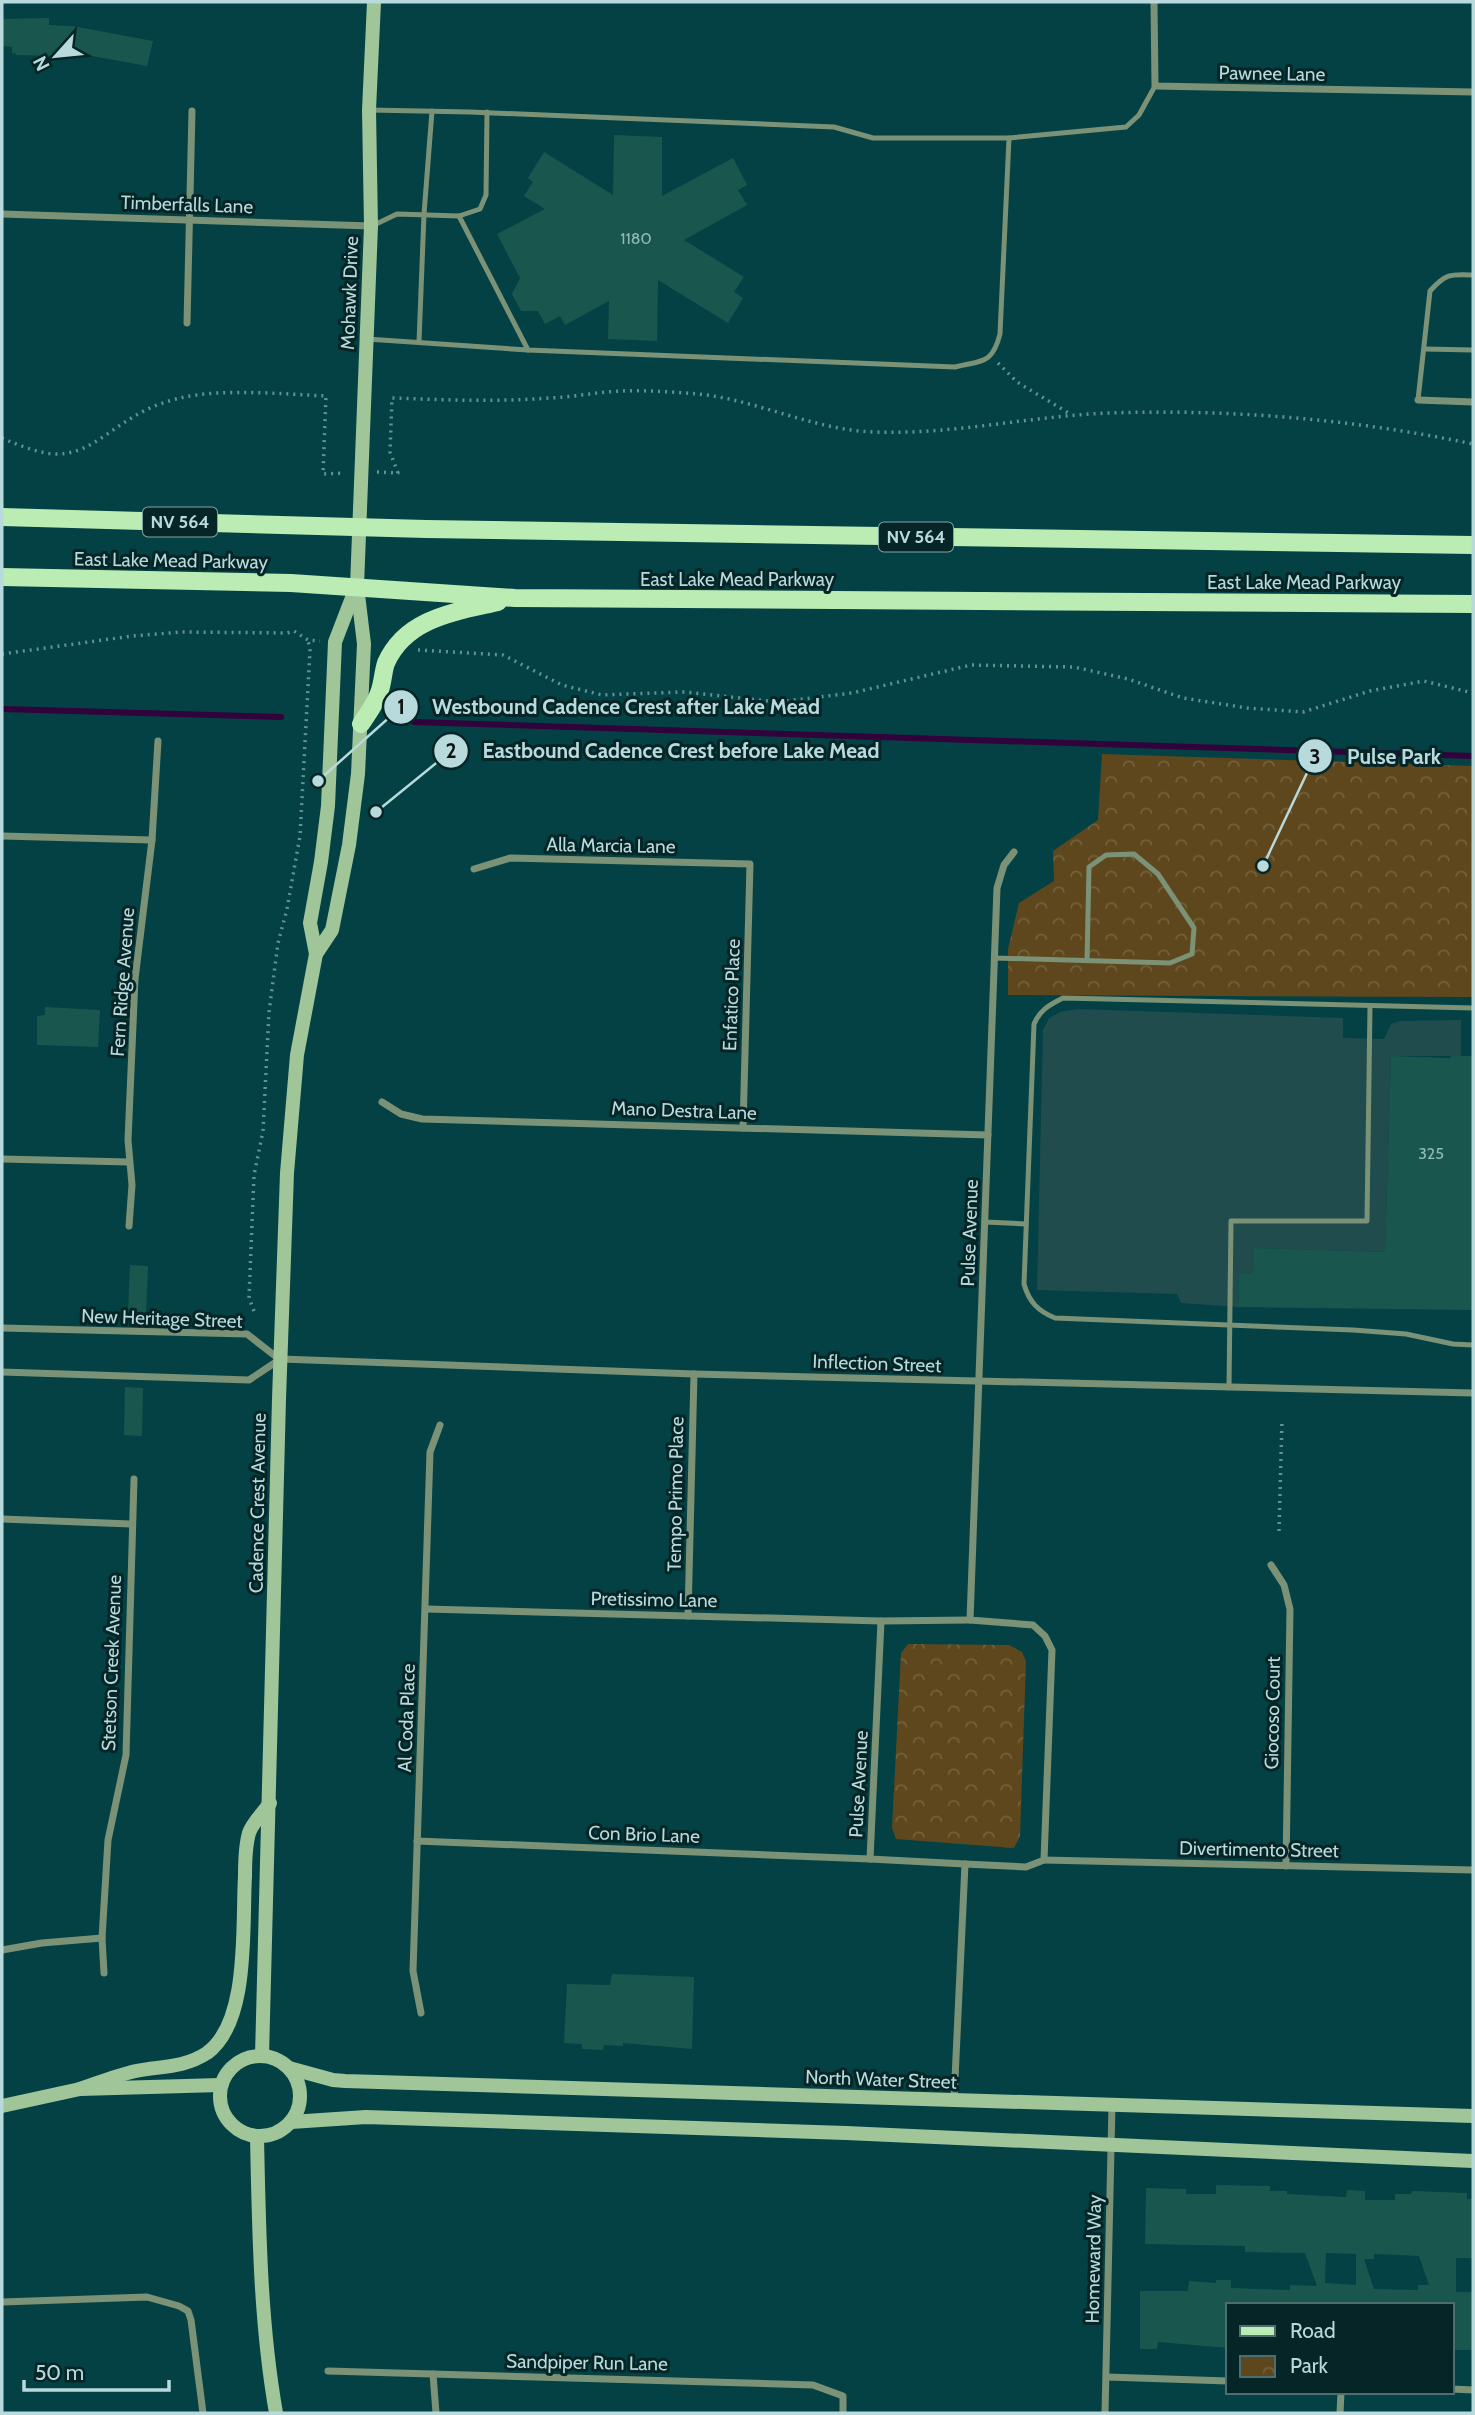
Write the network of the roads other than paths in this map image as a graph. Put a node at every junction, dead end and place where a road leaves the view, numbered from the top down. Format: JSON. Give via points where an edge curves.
{"nodes":[{"id":1,"x":374,"y":2,"type":"edge"},
{"id":2,"x":1154,"y":2,"type":"edge"},
{"id":3,"x":1155,"y":86,"type":"junction"},
{"id":4,"x":1473,"y":92,"type":"edge"},
{"id":5,"x":369,"y":110,"type":"junction"},
{"id":6,"x":192,"y":111,"type":"dead end"},
{"id":7,"x":432,"y":111,"type":"junction"},
{"id":8,"x":487,"y":113,"type":"junction"},
{"id":9,"x":1009,"y":138,"type":"junction"},
{"id":10,"x":2,"y":214,"type":"edge"},
{"id":11,"x":424,"y":214,"type":"junction"},
{"id":12,"x":459,"y":216,"type":"junction"},
{"id":13,"x":189,"y":220,"type":"junction"},
{"id":14,"x":371,"y":226,"type":"junction"},
{"id":15,"x":1473,"y":275,"type":"edge"},
{"id":16,"x":187,"y":323,"type":"dead end"},
{"id":17,"x":367,"y":339,"type":"junction"},
{"id":18,"x":419,"y":342,"type":"junction"},
{"id":19,"x":1424,"y":349,"type":"junction"},
{"id":20,"x":528,"y":350,"type":"junction"},
{"id":21,"x":1473,"y":350,"type":"edge"},
{"id":22,"x":1418,"y":400,"type":"joint"},
{"id":23,"x":1473,"y":402,"type":"edge"},
{"id":24,"x":2,"y":517,"type":"edge"},
{"id":25,"x":358,"y":527,"type":"junction"},
{"id":26,"x":1473,"y":545,"type":"edge"},
{"id":27,"x":2,"y":577,"type":"edge"},
{"id":28,"x":357,"y":586,"type":"junction"},
{"id":29,"x":515,"y":598,"type":"junction"},
{"id":30,"x":1473,"y":604,"type":"edge"},
{"id":31,"x":361,"y":724,"type":"junction"},
{"id":32,"x":158,"y":741,"type":"dead end"},
{"id":33,"x":2,"y":836,"type":"edge"},
{"id":34,"x":152,"y":841,"type":"junction"},
{"id":35,"x":1014,"y":852,"type":"dead end"},
{"id":36,"x":750,"y":864,"type":"joint"},
{"id":37,"x":474,"y":869,"type":"dead end"},
{"id":38,"x":316,"y":954,"type":"junction"},
{"id":39,"x":995,"y":958,"type":"junction"},
{"id":40,"x":1087,"y":961,"type":"junction"},
{"id":41,"x":1370,"y":1006,"type":"junction"},
{"id":42,"x":1473,"y":1008,"type":"edge"},
{"id":43,"x":382,"y":1102,"type":"dead end"},
{"id":44,"x":743,"y":1128,"type":"junction"},
{"id":45,"x":988,"y":1135,"type":"junction"},
{"id":46,"x":2,"y":1159,"type":"edge"},
{"id":47,"x":129,"y":1162,"type":"junction"},
{"id":48,"x":985,"y":1222,"type":"junction"},
{"id":49,"x":1027,"y":1224,"type":"junction"},
{"id":50,"x":129,"y":1226,"type":"dead end"},
{"id":51,"x":1230,"y":1325,"type":"junction"},
{"id":52,"x":2,"y":1328,"type":"edge"},
{"id":53,"x":1473,"y":1345,"type":"edge"},
{"id":54,"x":280,"y":1359,"type":"junction"},
{"id":55,"x":2,"y":1372,"type":"edge"},
{"id":56,"x":694,"y":1374,"type":"junction"},
{"id":57,"x":979,"y":1381,"type":"junction"},
{"id":58,"x":1229,"y":1388,"type":"junction"},
{"id":59,"x":1473,"y":1393,"type":"edge"},
{"id":60,"x":440,"y":1425,"type":"dead end"},
{"id":61,"x":134,"y":1479,"type":"dead end"},
{"id":62,"x":2,"y":1519,"type":"edge"},
{"id":63,"x":131,"y":1524,"type":"junction"},
{"id":64,"x":1270,"y":1565,"type":"dead end"},
{"id":65,"x":426,"y":1609,"type":"junction"},
{"id":66,"x":688,"y":1616,"type":"junction"},
{"id":67,"x":970,"y":1620,"type":"junction"},
{"id":68,"x":881,"y":1621,"type":"junction"},
{"id":69,"x":270,"y":1803,"type":"junction"},
{"id":70,"x":417,"y":1841,"type":"junction"},
{"id":71,"x":870,"y":1859,"type":"junction"},
{"id":72,"x":1044,"y":1860,"type":"junction"},
{"id":73,"x":965,"y":1864,"type":"junction"},
{"id":74,"x":1286,"y":1866,"type":"junction"},
{"id":75,"x":1473,"y":1870,"type":"edge"},
{"id":76,"x":102,"y":1938,"type":"junction"},
{"id":77,"x":2,"y":1950,"type":"edge"},
{"id":78,"x":104,"y":1973,"type":"dead end"},
{"id":79,"x":421,"y":2013,"type":"dead end"},
{"id":80,"x":262,"y":2056,"type":"junction"},
{"id":81,"x":289,"y":2068,"type":"junction"},
{"id":82,"x":220,"y":2085,"type":"junction"},
{"id":83,"x":80,"y":2089,"type":"junction"},
{"id":84,"x":954,"y":2101,"type":"junction"},
{"id":85,"x":1112,"y":2105,"type":"junction"},
{"id":86,"x":2,"y":2106,"type":"edge"},
{"id":87,"x":1473,"y":2116,"type":"edge"},
{"id":88,"x":291,"y":2122,"type":"junction"},
{"id":89,"x":257,"y":2137,"type":"junction"},
{"id":90,"x":1112,"y":2146,"type":"junction"},
{"id":91,"x":1473,"y":2161,"type":"edge"},
{"id":92,"x":2,"y":2302,"type":"edge"},
{"id":93,"x":328,"y":2371,"type":"dead end"},
{"id":94,"x":433,"y":2374,"type":"junction"},
{"id":95,"x":1107,"y":2377,"type":"junction"},
{"id":96,"x":1226,"y":2381,"type":"edge"},
{"id":97,"x":1454,"y":2389,"type":"edge"},
{"id":98,"x":1473,"y":2390,"type":"edge"},
{"id":99,"x":1341,"y":2394,"type":"edge"},
{"id":100,"x":203,"y":2413,"type":"edge"},
{"id":101,"x":276,"y":2413,"type":"edge"},
{"id":102,"x":436,"y":2413,"type":"edge"},
{"id":103,"x":843,"y":2413,"type":"edge"},
{"id":104,"x":1105,"y":2413,"type":"edge"},
{"id":105,"x":1340,"y":2413,"type":"edge"}],
"edges":[{"from":1,"to":5,"type":"street","name":"Mohawk Drive"},
{"from":2,"to":3,"type":"street"},
{"from":3,"to":4,"type":"street","name":"Pawnee Lane"},
{"from":3,"to":9,"type":"lane","via":[[1139,115],[1126,127]]},
{"from":5,"to":7,"type":"lane"},
{"from":5,"to":14,"type":"street","name":"Mohawk Drive"},
{"from":6,"to":13,"type":"street"},
{"from":7,"to":8,"type":"lane"},
{"from":7,"to":11,"type":"lane"},
{"from":8,"to":9,"type":"lane","via":[[834,127],[873,138]]},
{"from":8,"to":12,"type":"lane","via":[[486,195],[480,209]]},
{"from":9,"to":20,"type":"lane","via":[[999,334],[995,352],[988,358],[954,367]]},
{"from":10,"to":13,"type":"street","name":"Timberfalls Lane"},
{"from":11,"to":12,"type":"lane"},
{"from":11,"to":14,"type":"lane","via":[[397,214]]},
{"from":11,"to":18,"type":"lane"},
{"from":12,"to":20,"type":"lane"},
{"from":13,"to":14,"type":"street","name":"Timberfalls Lane"},
{"from":13,"to":16,"type":"street"},
{"from":14,"to":17,"type":"street","name":"Mohawk Drive"},
{"from":15,"to":19,"type":"lane","via":[[1450,274],[1430,291]]},
{"from":17,"to":18,"type":"lane"},
{"from":17,"to":25,"type":"street","name":"Mohawk Drive"},
{"from":18,"to":20,"type":"lane"},
{"from":19,"to":21,"type":"lane"},
{"from":19,"to":22,"type":"lane"},
{"from":22,"to":23,"type":"street"},
{"from":24,"to":25,"type":"main road","name":"East Lake Mead Parkway","number":"NV 564"},
{"from":25,"to":26,"type":"main road","name":"East Lake Mead Parkway","number":"NV 564"},
{"from":25,"to":28,"type":"street","name":"Mohawk Drive"},
{"from":27,"to":28,"type":"main road","name":"East Lake Mead Parkway"},
{"from":28,"to":29,"type":"main road","name":"East Lake Mead Parkway"},
{"from":28,"to":31,"type":"street","name":"Cadence Crest Avenue","via":[[364,645]]},
{"from":28,"to":38,"type":"street","name":"Cadence Crest Avenue","via":[[335,642],[328,806],[310,923]]},
{"from":29,"to":30,"type":"main road","name":"East Lake Mead Parkway"},
{"from":29,"to":31,"type":"main road","via":[[435,618],[408,633],[385,667],[380,692]]},
{"from":31,"to":38,"type":"street","name":"Cadence Crest Avenue","via":[[349,845],[332,930]]},
{"from":32,"to":34,"type":"street","name":"Fern Ridge Avenue"},
{"from":33,"to":34,"type":"street"},
{"from":34,"to":47,"type":"street","name":"Fern Ridge Avenue","via":[[135,979]]},
{"from":35,"to":39,"type":"street","name":"Pulse Avenue","via":[[997,888]]},
{"from":36,"to":37,"type":"street","name":"Alla Marcia Lane","via":[[510,858]]},
{"from":36,"to":44,"type":"street","name":"Enfatico Place"},
{"from":38,"to":54,"type":"street","name":"Cadence Crest Avenue","via":[[291,1114]]},
{"from":39,"to":40,"type":"lane"},
{"from":39,"to":45,"type":"street","name":"Pulse Avenue"},
{"from":40,"to":40,"type":"lane","via":[[1170,963],[1192,954],[1194,928],[1158,874],[1135,854],[1106,855],[1089,867]]},
{"from":41,"to":42,"type":"lane"},
{"from":41,"to":49,"type":"lane","via":[[1063,998],[1050,1005],[1034,1024]]},
{"from":41,"to":51,"type":"lane","via":[[1367,1221],[1231,1221]]},
{"from":43,"to":44,"type":"street","name":"Mano Destra Lane","via":[[401,1114],[422,1119]]},
{"from":44,"to":45,"type":"street","name":"Mano Destra Lane"},
{"from":45,"to":48,"type":"street","name":"Pulse Avenue"},
{"from":46,"to":47,"type":"street"},
{"from":47,"to":50,"type":"street","name":"Fern Ridge Avenue"},
{"from":48,"to":49,"type":"lane"},
{"from":48,"to":57,"type":"street","name":"Pulse Avenue"},
{"from":49,"to":51,"type":"lane","via":[[1024,1284],[1030,1300],[1044,1314]]},
{"from":51,"to":53,"type":"lane","via":[[1406,1334]]},
{"from":51,"to":58,"type":"lane"},
{"from":52,"to":54,"type":"street","name":"New Heritage Street","via":[[247,1334]]},
{"from":54,"to":55,"type":"street","via":[[248,1380]]},
{"from":54,"to":56,"type":"street","name":"Inflection Street"},
{"from":54,"to":69,"type":"street","name":"Cadence Crest Avenue"},
{"from":56,"to":57,"type":"street","name":"Inflection Street"},
{"from":56,"to":66,"type":"street","name":"Tempo Primo Place"},
{"from":57,"to":58,"type":"street","name":"Inflection Street"},
{"from":57,"to":67,"type":"street","name":"Pulse Avenue"},
{"from":58,"to":59,"type":"street","name":"Inflection Street"},
{"from":60,"to":65,"type":"street","name":"Al Coda Place","via":[[430,1452]]},
{"from":61,"to":63,"type":"street","name":"Stetson Creek Avenue"},
{"from":62,"to":63,"type":"street"},
{"from":63,"to":76,"type":"street","name":"Stetson Creek Avenue","via":[[126,1755],[107,1840]]},
{"from":64,"to":74,"type":"street","name":"Giocoso Court","via":[[1284,1585],[1290,1609]]},
{"from":65,"to":66,"type":"street","name":"Pretissimo Lane"},
{"from":65,"to":70,"type":"street","name":"Al Coda Place"},
{"from":66,"to":68,"type":"street","name":"Pretissimo Lane"},
{"from":67,"to":68,"type":"street"},
{"from":67,"to":72,"type":"street","via":[[1033,1625],[1052,1650]]},
{"from":68,"to":71,"type":"street","name":"Pulse Avenue"},
{"from":69,"to":80,"type":"street","name":"Cadence Crest Avenue"},
{"from":69,"to":83,"type":"street","via":[[249,1831],[240,1984],[223,2037],[187,2064],[137,2071]]},
{"from":70,"to":71,"type":"street","name":"Con Brio Lane"},
{"from":70,"to":79,"type":"street","name":"Al Coda Place","via":[[413,1971]]},
{"from":71,"to":73,"type":"street","name":"Pulse Avenue"},
{"from":72,"to":73,"type":"street","name":"Pulse Avenue","via":[[1026,1867]]},
{"from":72,"to":74,"type":"street","name":"Divertimento Street"},
{"from":73,"to":84,"type":"street"},
{"from":74,"to":75,"type":"street","name":"Divertimento Street"},
{"from":76,"to":77,"type":"street"},
{"from":76,"to":78,"type":"street","name":"Stetson Creek Avenue"},
{"from":80,"to":81,"type":"street"},
{"from":80,"to":82,"type":"street","via":[[236,2063]]},
{"from":81,"to":84,"type":"street","name":"North Water Street","via":[[333,2080]]},
{"from":81,"to":88,"type":"street","via":[[300,2101]]},
{"from":82,"to":83,"type":"street"},
{"from":82,"to":89,"type":"street","via":[[222,2113],[241,2132]]},
{"from":83,"to":86,"type":"street"},
{"from":84,"to":85,"type":"street","name":"North Water Street"},
{"from":85,"to":87,"type":"street","name":"North Water Street"},
{"from":85,"to":90,"type":"street","name":"Homeward Way"},
{"from":88,"to":89,"type":"street","via":[[281,2131]]},
{"from":88,"to":90,"type":"street","via":[[393,2118]]},
{"from":89,"to":101,"type":"street","via":[[261,2275]]},
{"from":90,"to":91,"type":"street"},
{"from":90,"to":95,"type":"street","name":"Homeward Way"},
{"from":92,"to":100,"type":"street","via":[[147,2297],[179,2306],[188,2311]]},
{"from":93,"to":94,"type":"street","name":"Sandpiper Run Lane"},
{"from":94,"to":102,"type":"street"},
{"from":94,"to":103,"type":"street","name":"Sandpiper Run Lane","via":[[813,2385],[844,2396]]},
{"from":95,"to":96,"type":"street"},
{"from":95,"to":104,"type":"street","name":"Homeward Way"},
{"from":97,"to":98,"type":"street"},
{"from":99,"to":105,"type":"street"}]}
